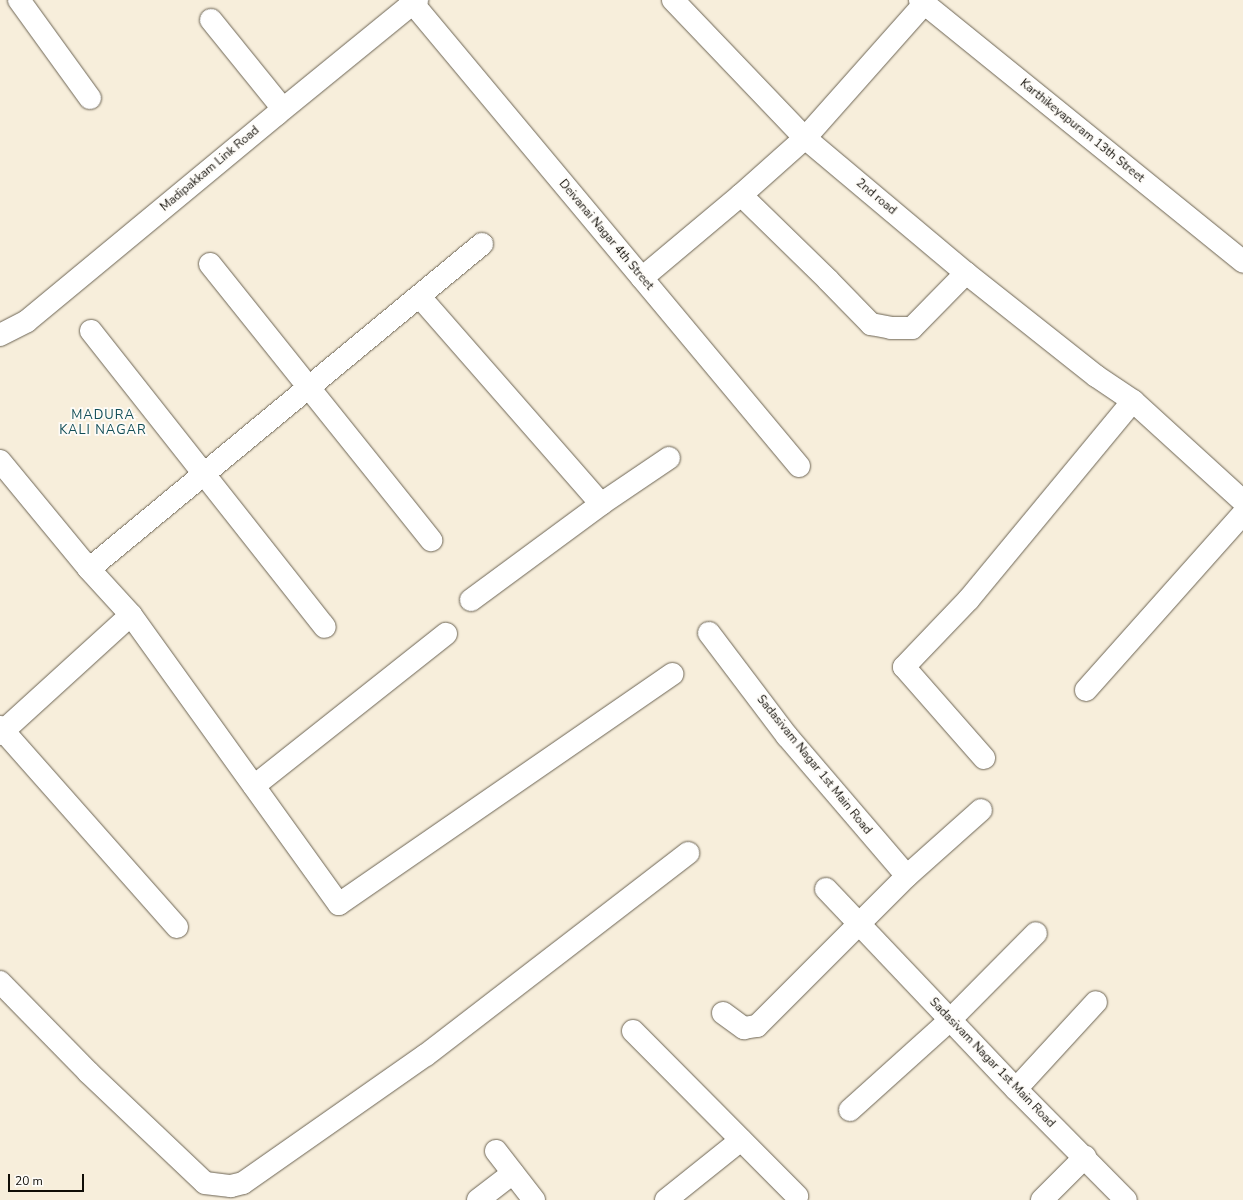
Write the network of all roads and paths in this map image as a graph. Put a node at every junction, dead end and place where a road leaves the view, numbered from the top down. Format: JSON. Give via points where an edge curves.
{"nodes":[{"id":1,"x":19,"y":0,"type":"edge"},
{"id":2,"x":673,"y":0,"type":"edge"},
{"id":3,"x":414,"y":1,"type":"edge"},
{"id":4,"x":922,"y":2,"type":"edge"},
{"id":5,"x":211,"y":20,"type":"dead end"},
{"id":6,"x":90,"y":98,"type":"dead end"},
{"id":7,"x":283,"y":109,"type":"junction"},
{"id":8,"x":805,"y":138,"type":"junction"},
{"id":9,"x":741,"y":195,"type":"junction"},
{"id":10,"x":482,"y":244,"type":"dead end"},
{"id":11,"x":1243,"y":262,"type":"edge"},
{"id":12,"x":210,"y":264,"type":"dead end"},
{"id":13,"x":966,"y":273,"type":"junction"},
{"id":14,"x":642,"y":278,"type":"junction"},
{"id":15,"x":420,"y":297,"type":"junction"},
{"id":16,"x":91,"y":331,"type":"dead end"},
{"id":17,"x":0,"y":335,"type":"edge"},
{"id":18,"x":309,"y":388,"type":"junction"},
{"id":19,"x":1133,"y":401,"type":"junction"},
{"id":20,"x":669,"y":458,"type":"dead end"},
{"id":21,"x":0,"y":461,"type":"edge"},
{"id":22,"x":799,"y":466,"type":"dead end"},
{"id":23,"x":204,"y":474,"type":"junction"},
{"id":24,"x":1243,"y":501,"type":"edge"},
{"id":25,"x":601,"y":504,"type":"junction"},
{"id":26,"x":1243,"y":514,"type":"edge"},
{"id":27,"x":431,"y":540,"type":"dead end"},
{"id":28,"x":89,"y":569,"type":"junction"},
{"id":29,"x":471,"y":600,"type":"dead end"},
{"id":30,"x":131,"y":615,"type":"junction"},
{"id":31,"x":325,"y":627,"type":"dead end"},
{"id":32,"x":710,"y":633,"type":"dead end"},
{"id":33,"x":446,"y":634,"type":"dead end"},
{"id":34,"x":672,"y":674,"type":"dead end"},
{"id":35,"x":1086,"y":690,"type":"dead end"},
{"id":36,"x":1,"y":731,"type":"edge"},
{"id":37,"x":984,"y":758,"type":"dead end"},
{"id":38,"x":254,"y":786,"type":"junction"},
{"id":39,"x":981,"y":810,"type":"dead end"},
{"id":40,"x":688,"y":853,"type":"dead end"},
{"id":41,"x":907,"y":876,"type":"junction"},
{"id":42,"x":826,"y":889,"type":"dead end"},
{"id":43,"x":860,"y":925,"type":"junction"},
{"id":44,"x":177,"y":927,"type":"dead end"},
{"id":45,"x":1036,"y":933,"type":"dead end"},
{"id":46,"x":0,"y":982,"type":"edge"},
{"id":47,"x":1096,"y":1002,"type":"dead end"},
{"id":48,"x":723,"y":1013,"type":"dead end"},
{"id":49,"x":950,"y":1020,"type":"junction"},
{"id":50,"x":633,"y":1031,"type":"dead end"},
{"id":51,"x":1016,"y":1089,"type":"junction"},
{"id":52,"x":850,"y":1110,"type":"dead end"},
{"id":53,"x":741,"y":1140,"type":"junction"},
{"id":54,"x":496,"y":1151,"type":"dead end"},
{"id":55,"x":1084,"y":1157,"type":"junction"},
{"id":56,"x":513,"y":1173,"type":"junction"},
{"id":57,"x":797,"y":1196,"type":"dead end"},
{"id":58,"x":478,"y":1200,"type":"edge"},
{"id":59,"x":534,"y":1200,"type":"edge"},
{"id":60,"x":666,"y":1200,"type":"edge"},
{"id":61,"x":1042,"y":1200,"type":"edge"},
{"id":62,"x":1126,"y":1200,"type":"edge"}],
"edges":[{"from":1,"to":6,"type":"street"},
{"from":2,"to":8,"type":"street","name":"2nd road"},
{"from":3,"to":7,"type":"street","name":"Madipakkam Link Road"},
{"from":3,"to":14,"type":"street","name":"Deivanai Nagar 4th Street"},
{"from":4,"to":8,"type":"street"},
{"from":4,"to":11,"type":"street","name":"Karthikeyapuram 13th Street"},
{"from":5,"to":7,"type":"street"},
{"from":7,"to":17,"type":"street","name":"Madipakkam Link Road","via":[[27,321]]},
{"from":8,"to":9,"type":"street"},
{"from":8,"to":13,"type":"street","name":"2nd road"},
{"from":9,"to":13,"type":"street","via":[[871,324],[912,328]]},
{"from":9,"to":14,"type":"street"},
{"from":10,"to":15,"type":"street"},
{"from":12,"to":18,"type":"street"},
{"from":13,"to":19,"type":"street","name":"2nd road","via":[[1096,376]]},
{"from":14,"to":22,"type":"street","name":"Deivanai Nagar 4th Street"},
{"from":15,"to":18,"type":"street"},
{"from":15,"to":25,"type":"street"},
{"from":16,"to":23,"type":"street"},
{"from":18,"to":23,"type":"street"},
{"from":18,"to":27,"type":"street"},
{"from":19,"to":24,"type":"street","name":"2nd road"},
{"from":19,"to":37,"type":"street","via":[[969,599],[904,667]]},
{"from":20,"to":25,"type":"street"},
{"from":21,"to":28,"type":"street"},
{"from":23,"to":28,"type":"street"},
{"from":23,"to":31,"type":"street"},
{"from":25,"to":29,"type":"street"},
{"from":26,"to":35,"type":"street"},
{"from":28,"to":30,"type":"street"},
{"from":30,"to":36,"type":"street"},
{"from":30,"to":38,"type":"street"},
{"from":32,"to":41,"type":"street","name":"Sadasivam Nagar 1st Main Road","via":[[787,736]]},
{"from":33,"to":38,"type":"street"},
{"from":34,"to":38,"type":"street","via":[[339,904]]},
{"from":36,"to":44,"type":"street"},
{"from":39,"to":41,"type":"street"},
{"from":40,"to":46,"type":"street","via":[[426,1055],[243,1183],[231,1186],[205,1183],[88,1072]]},
{"from":41,"to":43,"type":"street"},
{"from":42,"to":43,"type":"street","name":"Sadasivam Nagar 1st Main Road"},
{"from":43,"to":48,"type":"street","via":[[757,1026],[744,1028]]},
{"from":43,"to":49,"type":"street","name":"Sadasivam Nagar 1st Main Road"},
{"from":45,"to":49,"type":"street"},
{"from":47,"to":51,"type":"street"},
{"from":49,"to":51,"type":"street","name":"Sadasivam Nagar 1st Main Road"},
{"from":49,"to":52,"type":"street"},
{"from":50,"to":53,"type":"street"},
{"from":51,"to":55,"type":"street","name":"Sadasivam Nagar 1st Main Road"},
{"from":53,"to":57,"type":"street"},
{"from":53,"to":60,"type":"street"},
{"from":54,"to":56,"type":"street"},
{"from":55,"to":61,"type":"street"},
{"from":55,"to":62,"type":"street","name":"Sadasivam Nagar 1st Main Road"},
{"from":56,"to":58,"type":"street"},
{"from":56,"to":59,"type":"street"}]}
